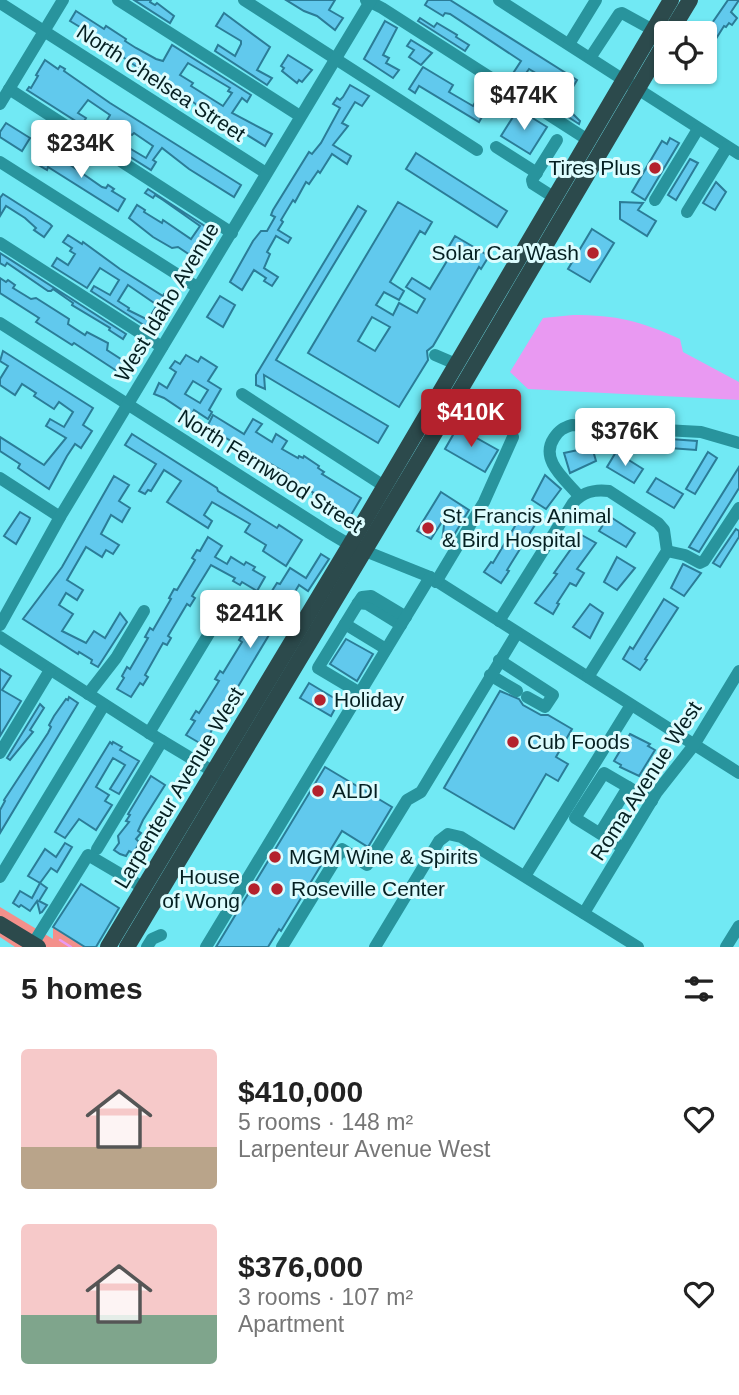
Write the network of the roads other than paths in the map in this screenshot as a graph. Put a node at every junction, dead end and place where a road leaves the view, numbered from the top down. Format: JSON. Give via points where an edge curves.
{"nodes":[{"id":1,"x":63,"y":0,"type":"edge"},
{"id":2,"x":118,"y":0,"type":"edge"},
{"id":3,"x":244,"y":0,"type":"edge"},
{"id":4,"x":499,"y":0,"type":"edge"},
{"id":5,"x":596,"y":0,"type":"edge"},
{"id":6,"x":671,"y":0,"type":"edge"},
{"id":7,"x":690,"y":0,"type":"edge"},
{"id":8,"x":369,"y":1,"type":"edge"},
{"id":9,"x":0,"y":3,"type":"edge"},
{"id":10,"x":518,"y":5,"type":"edge"},
{"id":11,"x":664,"y":21,"type":"edge"},
{"id":12,"x":677,"y":21,"type":"edge"},
{"id":13,"x":44,"y":31,"type":"junction"},
{"id":14,"x":654,"y":32,"type":"edge"},
{"id":15,"x":569,"y":44,"type":"junction"},
{"id":16,"x":654,"y":45,"type":"edge"},
{"id":17,"x":590,"y":58,"type":"junction"},
{"id":18,"x":336,"y":59,"type":"junction"},
{"id":19,"x":630,"y":85,"type":"junction"},
{"id":20,"x":9,"y":89,"type":"junction"},
{"id":21,"x":0,"y":104,"type":"edge"},
{"id":22,"x":300,"y":116,"type":"junction"},
{"id":23,"x":698,"y":128,"type":"junction"},
{"id":24,"x":558,"y":140,"type":"dead end"},
{"id":25,"x":588,"y":140,"type":"junction"},
{"id":26,"x":496,"y":147,"type":"dead end"},
{"id":27,"x":727,"y":147,"type":"junction"},
{"id":28,"x":477,"y":150,"type":"dead end"},
{"id":29,"x":739,"y":154,"type":"edge"},
{"id":30,"x":0,"y":162,"type":"edge"},
{"id":31,"x":266,"y":173,"type":"junction"},
{"id":32,"x":537,"y":173,"type":"junction"},
{"id":33,"x":555,"y":198,"type":"junction"},
{"id":34,"x":654,"y":200,"type":"dead end"},
{"id":35,"x":687,"y":212,"type":"dead end"},
{"id":36,"x":232,"y":233,"type":"junction"},
{"id":37,"x":0,"y":243,"type":"edge"},
{"id":38,"x":197,"y":287,"type":"junction"},
{"id":39,"x":0,"y":323,"type":"edge"},
{"id":40,"x":162,"y":347,"type":"junction"},
{"id":41,"x":435,"y":355,"type":"dead end"},
{"id":42,"x":456,"y":364,"type":"junction"},
{"id":43,"x":242,"y":394,"type":"dead end"},
{"id":44,"x":128,"y":405,"type":"junction"},
{"id":45,"x":513,"y":437,"type":"dead end"},
{"id":46,"x":739,"y":443,"type":"edge"},
{"id":47,"x":0,"y":478,"type":"edge"},
{"id":48,"x":384,"y":486,"type":"junction"},
{"id":49,"x":579,"y":496,"type":"junction"},
{"id":50,"x":739,"y":508,"type":"edge"},
{"id":51,"x":60,"y":517,"type":"junction"},
{"id":52,"x":357,"y":548,"type":"junction"},
{"id":53,"x":667,"y":551,"type":"junction"},
{"id":54,"x":433,"y":580,"type":"junction"},
{"id":55,"x":225,"y":607,"type":"dead end"},
{"id":56,"x":144,"y":611,"type":"dead end"},
{"id":57,"x":403,"y":621,"type":"junction"},
{"id":58,"x":499,"y":621,"type":"junction"},
{"id":59,"x":345,"y":624,"type":"junction"},
{"id":60,"x":0,"y":625,"type":"edge"},
{"id":61,"x":517,"y":632,"type":"junction"},
{"id":62,"x":0,"y":637,"type":"edge"},
{"id":63,"x":386,"y":649,"type":"junction"},
{"id":64,"x":499,"y":660,"type":"junction"},
{"id":65,"x":50,"y":670,"type":"junction"},
{"id":66,"x":739,"y":671,"type":"edge"},
{"id":67,"x":490,"y":675,"type":"junction"},
{"id":68,"x":588,"y":677,"type":"junction"},
{"id":69,"x":359,"y":693,"type":"junction"},
{"id":70,"x":88,"y":694,"type":"junction"},
{"id":71,"x":104,"y":705,"type":"junction"},
{"id":72,"x":631,"y":705,"type":"junction"},
{"id":73,"x":149,"y":733,"type":"junction"},
{"id":74,"x":162,"y":741,"type":"junction"},
{"id":75,"x":694,"y":744,"type":"junction"},
{"id":76,"x":0,"y":753,"type":"edge"},
{"id":77,"x":739,"y":773,"type":"edge"},
{"id":78,"x":220,"y":776,"type":"junction"},
{"id":79,"x":628,"y":787,"type":"junction"},
{"id":80,"x":652,"y":801,"type":"junction"},
{"id":81,"x":600,"y":833,"type":"junction"},
{"id":82,"x":623,"y":848,"type":"junction"},
{"id":83,"x":97,"y":849,"type":"dead end"},
{"id":84,"x":525,"y":876,"type":"junction"},
{"id":85,"x":0,"y":877,"type":"edge"},
{"id":86,"x":144,"y":888,"type":"junction"},
{"id":87,"x":584,"y":913,"type":"junction"},
{"id":88,"x":0,"y":924,"type":"edge"},
{"id":89,"x":739,"y":926,"type":"edge"},
{"id":90,"x":161,"y":935,"type":"dead end"},
{"id":91,"x":35,"y":946,"type":"edge"},
{"id":92,"x":108,"y":947,"type":"edge"},
{"id":93,"x":127,"y":947,"type":"edge"},
{"id":94,"x":147,"y":947,"type":"edge"},
{"id":95,"x":206,"y":947,"type":"edge"},
{"id":96,"x":282,"y":947,"type":"edge"},
{"id":97,"x":375,"y":947,"type":"edge"},
{"id":98,"x":638,"y":947,"type":"edge"},
{"id":99,"x":726,"y":947,"type":"edge"}],
"edges":[{"from":1,"to":13,"type":"street"},
{"from":2,"to":22,"type":"street"},
{"from":3,"to":18,"type":"street"},
{"from":4,"to":10,"type":"street"},
{"from":5,"to":15,"type":"street"},
{"from":6,"to":11,"type":"main road","name":"Larpenteur Avenue West"},
{"from":7,"to":12,"type":"main road"},
{"from":8,"to":18,"type":"street","name":"West Idaho Avenue"},
{"from":8,"to":25,"type":"street"},
{"from":9,"to":13,"type":"street","name":"North Chelsea Street"},
{"from":10,"to":15,"type":"street"},
{"from":13,"to":20,"type":"street"},
{"from":13,"to":31,"type":"street","name":"North Chelsea Street"},
{"from":14,"to":17,"type":"street","via":[[618,14]]},
{"from":15,"to":17,"type":"street"},
{"from":16,"to":19,"type":"main road","name":"Larpenteur Avenue West"},
{"from":17,"to":19,"type":"street"},
{"from":18,"to":22,"type":"street","name":"West Idaho Avenue"},
{"from":18,"to":28,"type":"street"},
{"from":19,"to":23,"type":"street"},
{"from":19,"to":25,"type":"main road","name":"Larpenteur Avenue West"},
{"from":19,"to":52,"type":"main road","name":"Larpenteur Avenue West"},
{"from":20,"to":21,"type":"street"},
{"from":20,"to":36,"type":"street"},
{"from":22,"to":31,"type":"street","name":"West Idaho Avenue"},
{"from":23,"to":27,"type":"street"},
{"from":23,"to":34,"type":"street"},
{"from":24,"to":32,"type":"street"},
{"from":25,"to":33,"type":"main road","name":"Larpenteur Avenue West"},
{"from":26,"to":32,"type":"street"},
{"from":27,"to":29,"type":"street"},
{"from":27,"to":35,"type":"street"},
{"from":30,"to":38,"type":"street"},
{"from":31,"to":36,"type":"street","name":"West Idaho Avenue"},
{"from":32,"to":33,"type":"street","via":[[533,184]]},
{"from":33,"to":42,"type":"main road","name":"Larpenteur Avenue West"},
{"from":36,"to":38,"type":"street","name":"West Idaho Avenue"},
{"from":37,"to":40,"type":"street"},
{"from":38,"to":40,"type":"street","name":"West Idaho Avenue"},
{"from":39,"to":44,"type":"street","name":"North Fernwood Street"},
{"from":40,"to":44,"type":"street","name":"West Idaho Avenue"},
{"from":41,"to":42,"type":"street"},
{"from":42,"to":48,"type":"main road","name":"Larpenteur Avenue West"},
{"from":43,"to":48,"type":"street"},
{"from":44,"to":51,"type":"street","name":"West Idaho Avenue"},
{"from":44,"to":52,"type":"street","name":"North Fernwood Street"},
{"from":45,"to":54,"type":"street","via":[[484,502]]},
{"from":46,"to":49,"type":"street","via":[[701,432],[562,428],[551,442],[550,459]]},
{"from":47,"to":51,"type":"street"},
{"from":48,"to":52,"type":"main road","name":"Larpenteur Avenue West"},
{"from":49,"to":53,"type":"street","via":[[609,491],[658,523],[664,530]]},
{"from":49,"to":58,"type":"street"},
{"from":50,"to":53,"type":"street","via":[[704,561]]},
{"from":51,"to":60,"type":"street","name":"West Idaho Avenue"},
{"from":52,"to":54,"type":"street","name":"North Fernwood Street"},
{"from":52,"to":78,"type":"main road","name":"Larpenteur Avenue West"},
{"from":53,"to":68,"type":"street"},
{"from":54,"to":57,"type":"street"},
{"from":54,"to":58,"type":"street","name":"North Fernwood Street"},
{"from":55,"to":73,"type":"street"},
{"from":56,"to":70,"type":"street"},
{"from":57,"to":59,"type":"street","via":[[371,596],[362,597]]},
{"from":57,"to":63,"type":"street"},
{"from":58,"to":61,"type":"street","name":"North Fernwood Street"},
{"from":59,"to":63,"type":"street"},
{"from":59,"to":69,"type":"street","via":[[318,668]]},
{"from":61,"to":64,"type":"street"},
{"from":61,"to":68,"type":"street","name":"North Fernwood Street"},
{"from":62,"to":65,"type":"street"},
{"from":63,"to":69,"type":"street"},
{"from":64,"to":67,"type":"street"},
{"from":64,"to":67,"type":"street","via":[[553,695],[545,708]]},
{"from":65,"to":70,"type":"street"},
{"from":65,"to":76,"type":"street"},
{"from":66,"to":75,"type":"street","name":"Roma Avenue West"},
{"from":67,"to":96,"type":"street","via":[[421,792],[407,800],[367,865],[342,849]]},
{"from":68,"to":72,"type":"street","name":"North Fernwood Street"},
{"from":69,"to":95,"type":"street"},
{"from":70,"to":71,"type":"street"},
{"from":71,"to":73,"type":"street"},
{"from":71,"to":85,"type":"street"},
{"from":72,"to":75,"type":"street","name":"North Fernwood Street"},
{"from":72,"to":84,"type":"street"},
{"from":73,"to":74,"type":"street"},
{"from":74,"to":78,"type":"street"},
{"from":74,"to":83,"type":"street"},
{"from":75,"to":77,"type":"street","name":"North Fernwood Street"},
{"from":75,"to":80,"type":"street","name":"Roma Avenue West"},
{"from":78,"to":86,"type":"main road","name":"Larpenteur Avenue West"},
{"from":78,"to":93,"type":"main road","name":"Larpenteur Avenue West"},
{"from":79,"to":80,"type":"street"},
{"from":79,"to":81,"type":"street"},
{"from":79,"to":81,"type":"street","via":[[604,773],[575,818]]},
{"from":80,"to":82,"type":"street","name":"Roma Avenue West"},
{"from":81,"to":82,"type":"street"},
{"from":82,"to":87,"type":"street","name":"Roma Avenue West"},
{"from":84,"to":87,"type":"street"},
{"from":84,"to":97,"type":"street","via":[[461,837],[448,834],[439,841]]},
{"from":86,"to":91,"type":"street","via":[[88,855]]},
{"from":86,"to":92,"type":"main road","name":"Larpenteur Avenue West"},
{"from":87,"to":98,"type":"street"},
{"from":88,"to":91,"type":"main road"},
{"from":89,"to":99,"type":"street"},
{"from":90,"to":94,"type":"street"}]}
